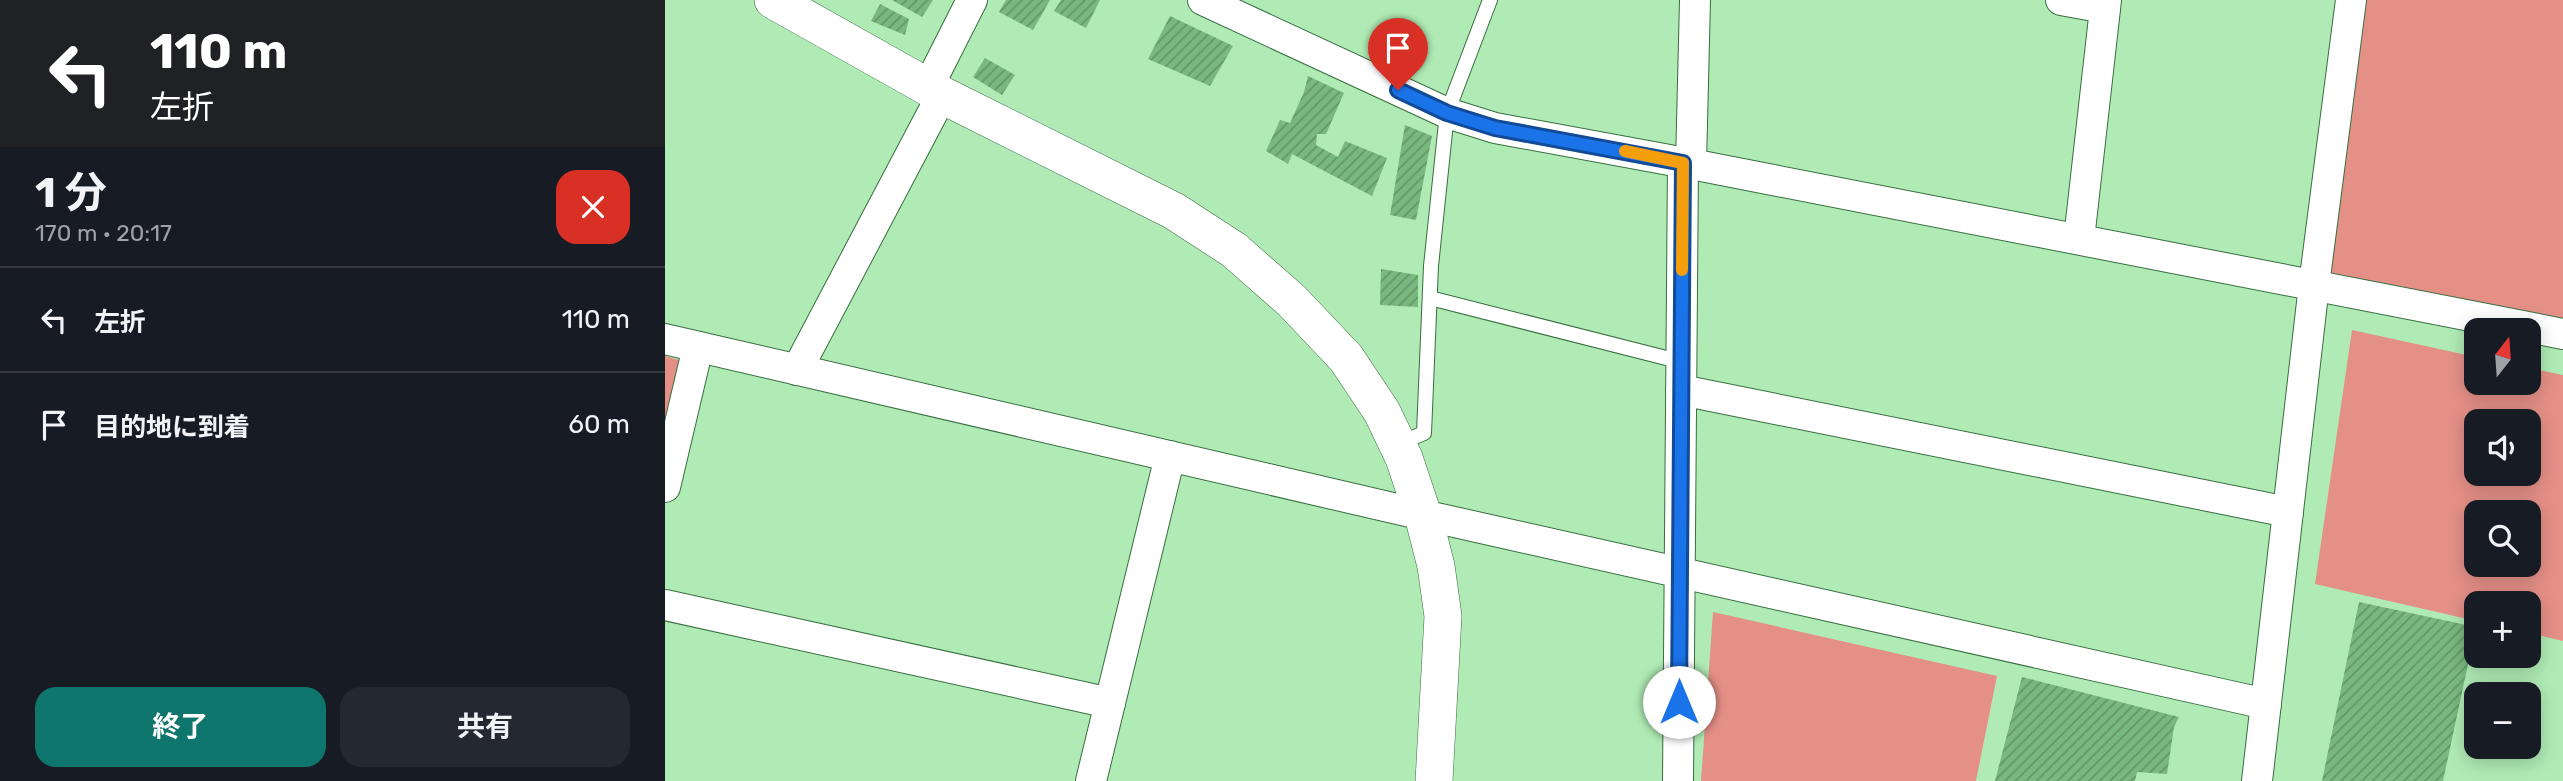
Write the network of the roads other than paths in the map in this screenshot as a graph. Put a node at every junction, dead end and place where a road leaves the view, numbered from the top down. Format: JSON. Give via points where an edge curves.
{"nodes":[{"id":1,"x":773,"y":0,"type":"edge"},
{"id":2,"x":972,"y":0,"type":"edge"},
{"id":3,"x":1203,"y":0,"type":"edge"},
{"id":4,"x":1490,"y":0,"type":"edge"},
{"id":5,"x":1695,"y":0,"type":"edge"},
{"id":6,"x":2061,"y":0,"type":"edge"},
{"id":7,"x":2351,"y":0,"type":"edge"},
{"id":8,"x":2106,"y":4,"type":"edge"},
{"id":9,"x":935,"y":91,"type":"junction"},
{"id":10,"x":1447,"y":113,"type":"junction"},
{"id":11,"x":1687,"y":163,"type":"junction"},
{"id":12,"x":2079,"y":239,"type":"junction"},
{"id":13,"x":2314,"y":285,"type":"junction"},
{"id":14,"x":1430,"y":298,"type":"junction"},
{"id":15,"x":2563,"y":334,"type":"edge"},
{"id":16,"x":665,"y":339,"type":"edge"},
{"id":17,"x":698,"y":347,"type":"junction"},
{"id":18,"x":797,"y":370,"type":"junction"},
{"id":19,"x":1681,"y":376,"type":"junction"},
{"id":20,"x":1397,"y":444,"type":"junction"},
{"id":21,"x":1170,"y":456,"type":"junction"},
{"id":22,"x":665,"y":487,"type":"edge"},
{"id":23,"x":2288,"y":512,"type":"junction"},
{"id":24,"x":1423,"y":515,"type":"junction"},
{"id":25,"x":1680,"y":572,"type":"junction"},
{"id":26,"x":665,"y":605,"type":"edge"},
{"id":27,"x":1110,"y":703,"type":"junction"},
{"id":28,"x":2266,"y":704,"type":"junction"},
{"id":29,"x":1091,"y":781,"type":"edge"},
{"id":30,"x":1434,"y":781,"type":"edge"},
{"id":31,"x":1678,"y":781,"type":"edge"},
{"id":32,"x":2257,"y":781,"type":"edge"}],
"edges":[{"from":1,"to":9,"type":"street"},
{"from":2,"to":9,"type":"street"},
{"from":3,"to":10,"type":"street"},
{"from":4,"to":10,"type":"lane"},
{"from":5,"to":11,"type":"street"},
{"from":6,"to":8,"type":"street"},
{"from":7,"to":13,"type":"street"},
{"from":8,"to":12,"type":"street"},
{"from":9,"to":18,"type":"street"},
{"from":9,"to":20,"type":"street","via":[[1174,211],[1234,250],[1292,301],[1346,358]]},
{"from":10,"to":11,"type":"street","via":[[1495,128]]},
{"from":10,"to":14,"type":"lane"},
{"from":11,"to":12,"type":"street"},
{"from":11,"to":19,"type":"street"},
{"from":12,"to":13,"type":"street"},
{"from":13,"to":15,"type":"street"},
{"from":13,"to":23,"type":"street"},
{"from":14,"to":19,"type":"lane"},
{"from":14,"to":20,"type":"lane","via":[[1424,433]]},
{"from":16,"to":17,"type":"street"},
{"from":17,"to":18,"type":"street"},
{"from":17,"to":22,"type":"street"},
{"from":18,"to":21,"type":"street"},
{"from":19,"to":23,"type":"street"},
{"from":19,"to":25,"type":"street"},
{"from":20,"to":24,"type":"street"},
{"from":21,"to":24,"type":"street"},
{"from":21,"to":27,"type":"street"},
{"from":23,"to":28,"type":"street"},
{"from":24,"to":25,"type":"street"},
{"from":24,"to":30,"type":"street","via":[[1443,617]]},
{"from":25,"to":28,"type":"street"},
{"from":25,"to":31,"type":"street"},
{"from":26,"to":27,"type":"street"},
{"from":27,"to":29,"type":"street"},
{"from":28,"to":32,"type":"street"}]}
